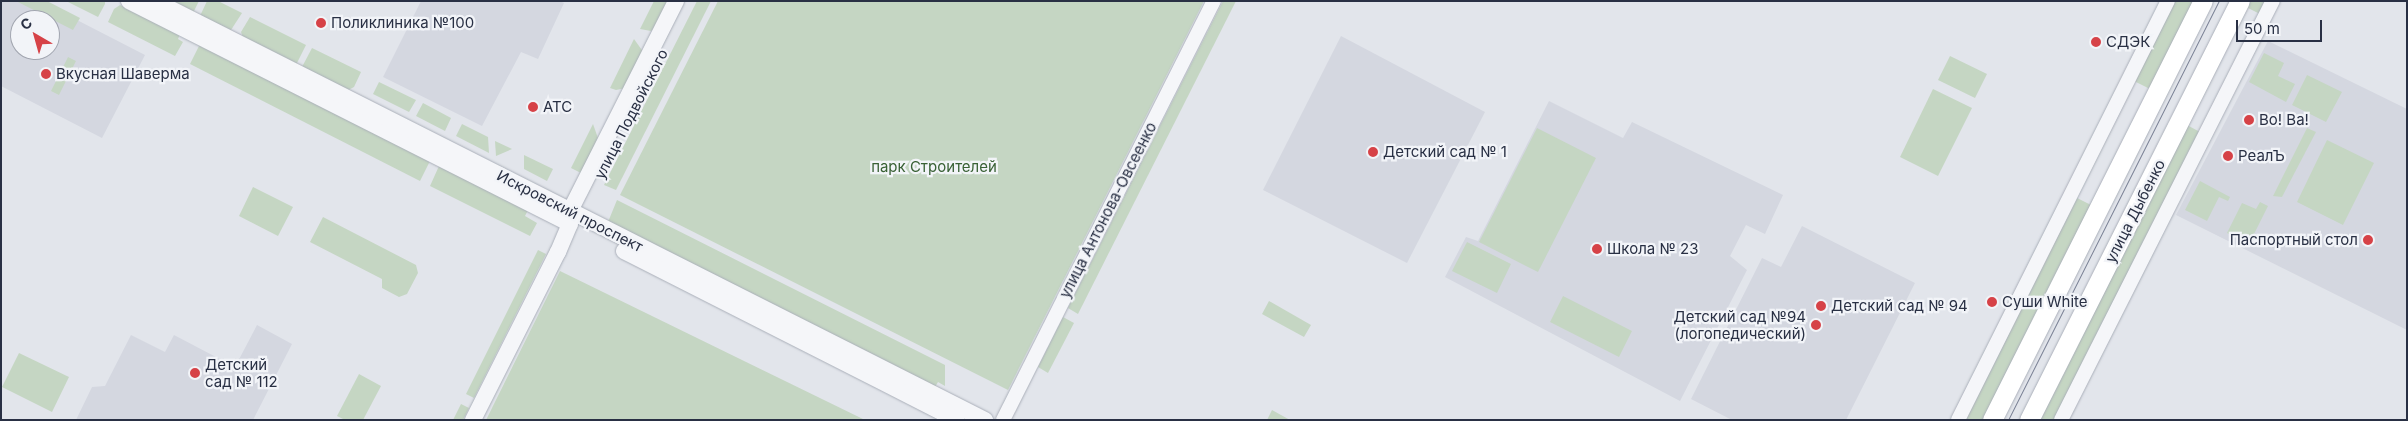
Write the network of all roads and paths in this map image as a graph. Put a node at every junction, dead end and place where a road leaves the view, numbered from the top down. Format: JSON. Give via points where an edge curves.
{"nodes":[{"id":1,"x":129,"y":1,"type":"edge"},
{"id":2,"x":155,"y":1,"type":"edge"},
{"id":3,"x":676,"y":1,"type":"edge"},
{"id":4,"x":689,"y":1,"type":"edge"},
{"id":5,"x":1214,"y":1,"type":"edge"},
{"id":6,"x":2168,"y":1,"type":"edge"},
{"id":7,"x":2203,"y":1,"type":"edge"},
{"id":8,"x":2240,"y":1,"type":"edge"},
{"id":9,"x":2273,"y":1,"type":"edge"},
{"id":10,"x":573,"y":217,"type":"junction"},
{"id":11,"x":473,"y":420,"type":"edge"},
{"id":12,"x":957,"y":420,"type":"edge"},
{"id":13,"x":985,"y":420,"type":"edge"},
{"id":14,"x":1003,"y":420,"type":"edge"},
{"id":15,"x":1958,"y":420,"type":"edge"},
{"id":16,"x":1992,"y":420,"type":"edge"},
{"id":17,"x":2029,"y":420,"type":"edge"},
{"id":18,"x":2061,"y":420,"type":"edge"}],
"edges":[{"from":1,"to":10,"type":"street","name":"Искровский проспект"},
{"from":2,"to":10,"type":"street","name":"Искровский проспект"},
{"from":3,"to":10,"type":"street","name":"улица Подвойского"},
{"from":4,"to":10,"type":"street","name":"улица Подвойского"},
{"from":5,"to":14,"type":"street","name":"улица Антонова-Овсеенко"},
{"from":6,"to":15,"type":"street"},
{"from":7,"to":16,"type":"main road"},
{"from":8,"to":17,"type":"main road","name":"улица Дыбенко"},
{"from":9,"to":18,"type":"street"},
{"from":10,"to":11,"type":"street","name":"улица Подвойского"},
{"from":10,"to":12,"type":"street","name":"Искровский проспект"},
{"from":10,"to":13,"type":"street","name":"Искровский проспект"}]}
